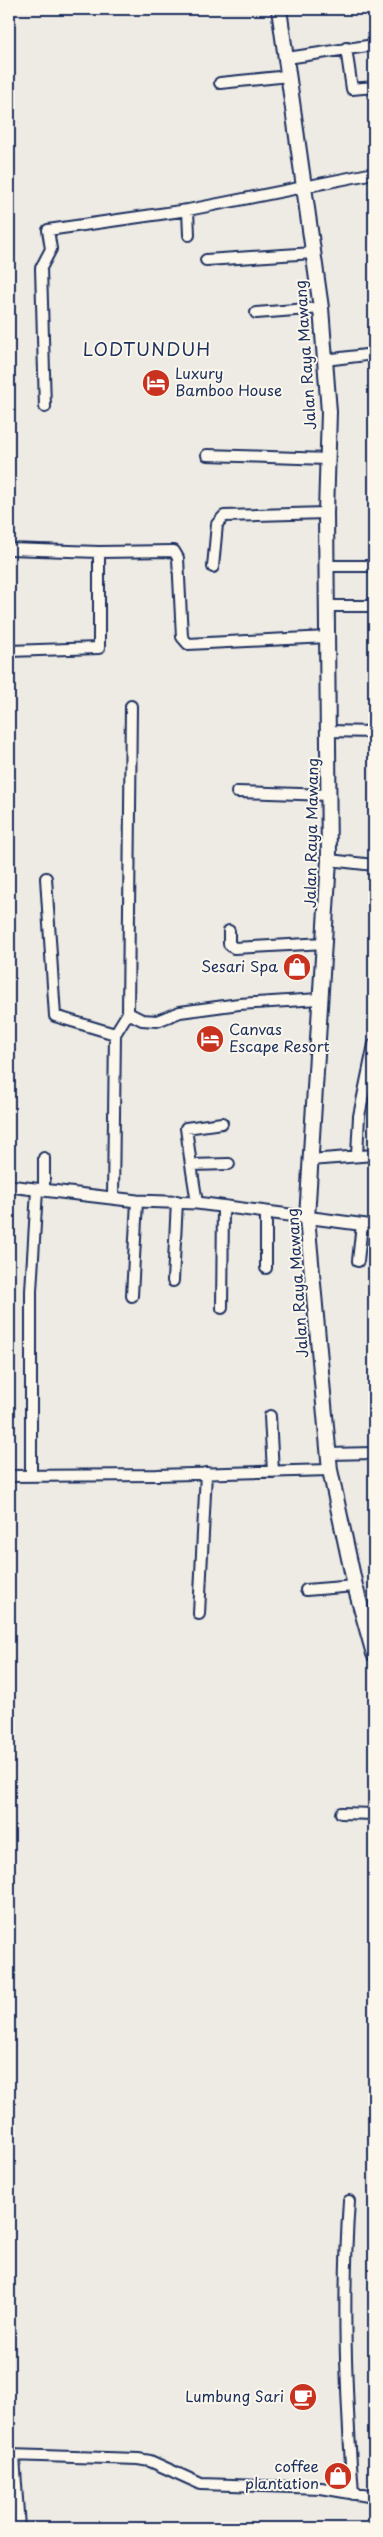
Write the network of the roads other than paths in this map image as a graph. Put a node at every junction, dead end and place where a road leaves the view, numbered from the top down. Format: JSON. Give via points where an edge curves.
{"nodes":[{"id":1,"x":279,"y":9,"type":"edge"},
{"id":2,"x":374,"y":45,"type":"edge"},
{"id":3,"x":346,"y":48,"type":"junction"},
{"id":4,"x":287,"y":58,"type":"junction"},
{"id":5,"x":290,"y":76,"type":"junction"},
{"id":6,"x":220,"y":83,"type":"dead end"},
{"id":7,"x":374,"y":87,"type":"edge"},
{"id":8,"x":374,"y":173,"type":"edge"},
{"id":9,"x":306,"y":187,"type":"junction"},
{"id":10,"x":188,"y":210,"type":"junction"},
{"id":11,"x":190,"y":235,"type":"dead end"},
{"id":12,"x":314,"y":253,"type":"junction"},
{"id":13,"x":206,"y":260,"type":"dead end"},
{"id":14,"x":321,"y":308,"type":"junction"},
{"id":15,"x":256,"y":313,"type":"dead end"},
{"id":16,"x":374,"y":354,"type":"edge"},
{"id":17,"x":325,"y":360,"type":"junction"},
{"id":18,"x":46,"y":407,"type":"dead end"},
{"id":19,"x":207,"y":455,"type":"dead end"},
{"id":20,"x":327,"y":459,"type":"junction"},
{"id":21,"x":326,"y":513,"type":"junction"},
{"id":22,"x":9,"y":549,"type":"edge"},
{"id":23,"x":99,"y":552,"type":"junction"},
{"id":24,"x":327,"y":566,"type":"junction"},
{"id":25,"x":374,"y":566,"type":"edge"},
{"id":26,"x":212,"y":567,"type":"dead end"},
{"id":27,"x":328,"y":606,"type":"junction"},
{"id":28,"x":374,"y":606,"type":"edge"},
{"id":29,"x":328,"y":637,"type":"junction"},
{"id":30,"x":9,"y":650,"type":"edge"},
{"id":31,"x":131,"y":706,"type":"dead end"},
{"id":32,"x":329,"y":732,"type":"junction"},
{"id":33,"x":374,"y":732,"type":"edge"},
{"id":34,"x":237,"y":792,"type":"dead end"},
{"id":35,"x":330,"y":795,"type":"junction"},
{"id":36,"x":329,"y":860,"type":"junction"},
{"id":37,"x":374,"y":865,"type":"edge"},
{"id":38,"x":46,"y":878,"type":"dead end"},
{"id":39,"x":229,"y":931,"type":"dead end"},
{"id":40,"x":325,"y":943,"type":"junction"},
{"id":41,"x":319,"y":999,"type":"junction"},
{"id":42,"x":128,"y":1013,"type":"junction"},
{"id":43,"x":115,"y":1034,"type":"junction"},
{"id":44,"x":374,"y":1044,"type":"edge"},
{"id":45,"x":222,"y":1123,"type":"dead end"},
{"id":46,"x":357,"y":1155,"type":"junction"},
{"id":47,"x":374,"y":1155,"type":"edge"},
{"id":48,"x":44,"y":1158,"type":"dead end"},
{"id":49,"x":310,"y":1160,"type":"junction"},
{"id":50,"x":229,"y":1164,"type":"dead end"},
{"id":51,"x":191,"y":1165,"type":"junction"},
{"id":52,"x":9,"y":1186,"type":"edge"},
{"id":53,"x":40,"y":1190,"type":"junction"},
{"id":54,"x":114,"y":1198,"type":"junction"},
{"id":55,"x":137,"y":1201,"type":"junction"},
{"id":56,"x":177,"y":1202,"type":"junction"},
{"id":57,"x":197,"y":1203,"type":"junction"},
{"id":58,"x":223,"y":1207,"type":"junction"},
{"id":59,"x":266,"y":1213,"type":"junction"},
{"id":60,"x":307,"y":1218,"type":"junction"},
{"id":61,"x":362,"y":1224,"type":"junction"},
{"id":62,"x":374,"y":1226,"type":"edge"},
{"id":63,"x":358,"y":1261,"type":"dead end"},
{"id":64,"x":266,"y":1268,"type":"dead end"},
{"id":65,"x":173,"y":1281,"type":"dead end"},
{"id":66,"x":132,"y":1296,"type":"dead end"},
{"id":67,"x":222,"y":1308,"type":"dead end"},
{"id":68,"x":270,"y":1416,"type":"dead end"},
{"id":69,"x":374,"y":1453,"type":"edge"},
{"id":70,"x":328,"y":1454,"type":"junction"},
{"id":71,"x":330,"y":1470,"type":"junction"},
{"id":72,"x":273,"y":1472,"type":"junction"},
{"id":73,"x":206,"y":1473,"type":"junction"},
{"id":74,"x":31,"y":1475,"type":"junction"},
{"id":75,"x":9,"y":1476,"type":"edge"},
{"id":76,"x":355,"y":1586,"type":"junction"},
{"id":77,"x":306,"y":1590,"type":"dead end"},
{"id":78,"x":199,"y":1614,"type":"dead end"},
{"id":79,"x":374,"y":1654,"type":"edge"},
{"id":80,"x":341,"y":1813,"type":"dead end"},
{"id":81,"x":374,"y":1814,"type":"edge"},
{"id":82,"x":349,"y":2201,"type":"dead end"},
{"id":83,"x":12,"y":2456,"type":"edge"},
{"id":84,"x":353,"y":2494,"type":"junction"},
{"id":85,"x":374,"y":2497,"type":"edge"},
{"id":86,"x":19,"y":2528,"type":"edge"}],
"edges":[{"from":1,"to":4,"type":"main road","name":"Jalan Raya Mawang"},
{"from":2,"to":3,"type":"street"},
{"from":3,"to":4,"type":"street"},
{"from":3,"to":7,"type":"street","via":[[352,89]]},
{"from":4,"to":5,"type":"main road","name":"Jalan Raya Mawang"},
{"from":5,"to":6,"type":"street"},
{"from":5,"to":9,"type":"main road","name":"Jalan Raya Mawang"},
{"from":8,"to":9,"type":"street"},
{"from":9,"to":10,"type":"street"},
{"from":9,"to":12,"type":"main road","name":"Jalan Raya Mawang"},
{"from":10,"to":11,"type":"street"},
{"from":10,"to":18,"type":"street","via":[[47,231],[51,249],[41,268]]},
{"from":12,"to":13,"type":"street"},
{"from":12,"to":14,"type":"main road","name":"Jalan Raya Mawang"},
{"from":14,"to":15,"type":"street"},
{"from":14,"to":17,"type":"main road","name":"Jalan Raya Mawang"},
{"from":16,"to":17,"type":"street"},
{"from":17,"to":20,"type":"main road","name":"Jalan Raya Mawang","via":[[329,412]]},
{"from":19,"to":20,"type":"street"},
{"from":20,"to":21,"type":"main road","name":"Jalan Raya Mawang"},
{"from":21,"to":24,"type":"main road","name":"Jalan Raya Mawang"},
{"from":21,"to":26,"type":"street","via":[[224,516],[217,524]]},
{"from":22,"to":23,"type":"street"},
{"from":23,"to":29,"type":"street","via":[[174,551],[178,558],[182,637],[188,644]]},
{"from":23,"to":30,"type":"street","via":[[100,648]]},
{"from":24,"to":25,"type":"street"},
{"from":24,"to":27,"type":"main road","name":"Jalan Raya Mawang"},
{"from":27,"to":28,"type":"street"},
{"from":27,"to":29,"type":"main road","name":"Jalan Raya Mawang"},
{"from":29,"to":32,"type":"main road","name":"Jalan Raya Mawang"},
{"from":31,"to":42,"type":"street"},
{"from":32,"to":33,"type":"street"},
{"from":32,"to":35,"type":"main road","name":"Jalan Raya Mawang"},
{"from":34,"to":35,"type":"street"},
{"from":35,"to":36,"type":"main road","name":"Jalan Raya Mawang"},
{"from":36,"to":37,"type":"street"},
{"from":36,"to":40,"type":"main road","name":"Jalan Raya Mawang"},
{"from":38,"to":43,"type":"street","via":[[55,1016]]},
{"from":39,"to":40,"type":"street","via":[[230,944],[234,948]]},
{"from":40,"to":41,"type":"main road","name":"Jalan Raya Mawang"},
{"from":41,"to":42,"type":"street","via":[[180,1012],[157,1021],[142,1020]]},
{"from":41,"to":49,"type":"main road","name":"Jalan Raya Mawang"},
{"from":42,"to":43,"type":"street"},
{"from":43,"to":54,"type":"street"},
{"from":44,"to":46,"type":"street","via":[[359,1116]]},
{"from":45,"to":51,"type":"street","via":[[186,1128]]},
{"from":46,"to":47,"type":"street"},
{"from":46,"to":49,"type":"street"},
{"from":48,"to":53,"type":"street"},
{"from":49,"to":60,"type":"main road","name":"Jalan Raya Mawang"},
{"from":50,"to":51,"type":"street"},
{"from":51,"to":57,"type":"street"},
{"from":52,"to":53,"type":"street"},
{"from":53,"to":54,"type":"street"},
{"from":53,"to":74,"type":"street","via":[[31,1291]]},
{"from":54,"to":55,"type":"street"},
{"from":55,"to":56,"type":"street"},
{"from":55,"to":66,"type":"street"},
{"from":56,"to":57,"type":"street"},
{"from":56,"to":65,"type":"street"},
{"from":57,"to":58,"type":"street"},
{"from":58,"to":59,"type":"street"},
{"from":58,"to":67,"type":"street"},
{"from":59,"to":60,"type":"street"},
{"from":59,"to":64,"type":"street"},
{"from":60,"to":61,"type":"street"},
{"from":60,"to":70,"type":"main road","name":"Jalan Raya Mawang"},
{"from":61,"to":62,"type":"street"},
{"from":61,"to":63,"type":"street"},
{"from":68,"to":72,"type":"street"},
{"from":69,"to":70,"type":"street"},
{"from":70,"to":71,"type":"main road","name":"Jalan Raya Mawang"},
{"from":71,"to":72,"type":"street"},
{"from":71,"to":76,"type":"main road","name":"Jalan Raya Mawang"},
{"from":72,"to":73,"type":"street"},
{"from":73,"to":74,"type":"street"},
{"from":73,"to":78,"type":"street"},
{"from":74,"to":75,"type":"street"},
{"from":76,"to":77,"type":"street"},
{"from":76,"to":79,"type":"main road","name":"Jalan Raya Mawang"},
{"from":80,"to":81,"type":"street"},
{"from":82,"to":84,"type":"street","via":[[344,2272],[345,2376]]},
{"from":83,"to":84,"type":"street","via":[[138,2459],[201,2484],[299,2486]]},
{"from":83,"to":86,"type":"street"},
{"from":84,"to":85,"type":"street"}]}
